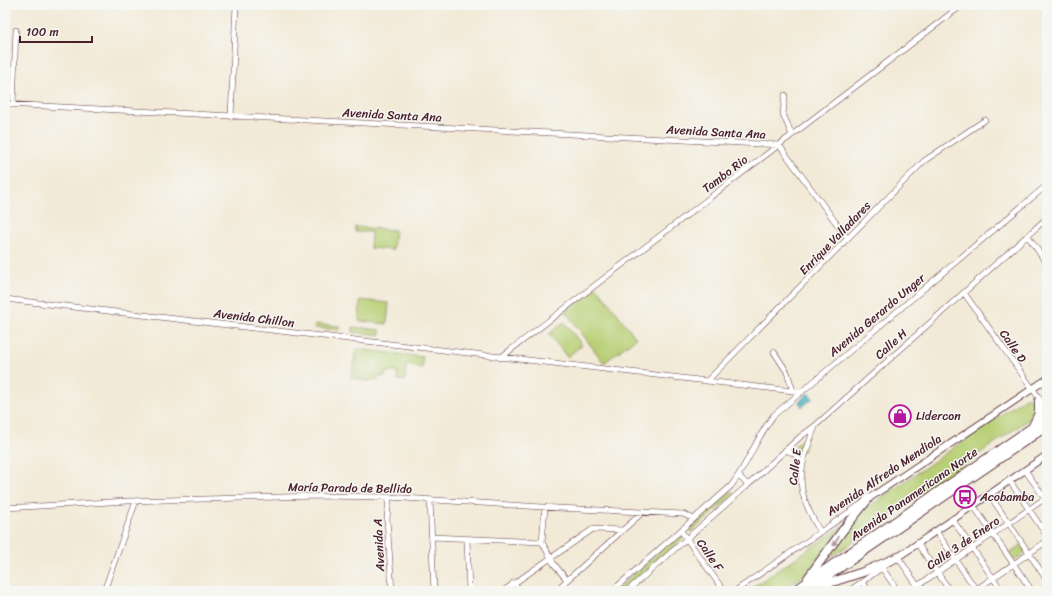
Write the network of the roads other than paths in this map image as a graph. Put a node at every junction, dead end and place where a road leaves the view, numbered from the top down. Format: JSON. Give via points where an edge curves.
{"nodes":[{"id":1,"x":236,"y":5,"type":"edge"},
{"id":2,"x":962,"y":5,"type":"edge"},
{"id":3,"x":16,"y":30,"type":"dead end"},
{"id":4,"x":785,"y":96,"type":"dead end"},
{"id":5,"x":5,"y":104,"type":"edge"},
{"id":6,"x":13,"y":104,"type":"junction"},
{"id":7,"x":231,"y":117,"type":"junction"},
{"id":8,"x":985,"y":120,"type":"dead end"},
{"id":9,"x":792,"y":135,"type":"junction"},
{"id":10,"x":779,"y":145,"type":"junction"},
{"id":11,"x":1047,"y":185,"type":"edge"},
{"id":12,"x":1047,"y":218,"type":"edge"},
{"id":13,"x":845,"y":235,"type":"dead end"},
{"id":14,"x":1028,"y":236,"type":"junction"},
{"id":15,"x":1047,"y":264,"type":"edge"},
{"id":16,"x":964,"y":293,"type":"junction"},
{"id":17,"x":5,"y":299,"type":"edge"},
{"id":18,"x":774,"y":352,"type":"dead end"},
{"id":19,"x":500,"y":358,"type":"junction"},
{"id":20,"x":1047,"y":379,"type":"edge"},
{"id":21,"x":707,"y":381,"type":"junction"},
{"id":22,"x":1032,"y":390,"type":"junction"},
{"id":23,"x":792,"y":391,"type":"junction"},
{"id":24,"x":802,"y":392,"type":"junction"},
{"id":25,"x":1043,"y":402,"type":"edge"},
{"id":26,"x":1047,"y":409,"type":"edge"},
{"id":27,"x":1047,"y":417,"type":"edge"},
{"id":28,"x":815,"y":426,"type":"junction"},
{"id":29,"x":1047,"y":426,"type":"edge"},
{"id":30,"x":1032,"y":427,"type":"junction"},
{"id":31,"x":785,"y":450,"type":"junction"},
{"id":32,"x":1047,"y":456,"type":"edge"},
{"id":33,"x":803,"y":464,"type":"junction"},
{"id":34,"x":1025,"y":470,"type":"junction"},
{"id":35,"x":739,"y":476,"type":"junction"},
{"id":36,"x":1009,"y":480,"type":"junction"},
{"id":37,"x":748,"y":485,"type":"junction"},
{"id":38,"x":731,"y":486,"type":"junction"},
{"id":39,"x":738,"y":494,"type":"junction"},
{"id":40,"x":989,"y":494,"type":"junction"},
{"id":41,"x":388,"y":498,"type":"junction"},
{"id":42,"x":868,"y":499,"type":"junction"},
{"id":43,"x":1046,"y":499,"type":"edge"},
{"id":44,"x":430,"y":500,"type":"junction"},
{"id":45,"x":136,"y":501,"type":"junction"},
{"id":46,"x":973,"y":505,"type":"junction"},
{"id":47,"x":5,"y":508,"type":"edge"},
{"id":48,"x":545,"y":508,"type":"junction"},
{"id":49,"x":1029,"y":510,"type":"junction"},
{"id":50,"x":644,"y":512,"type":"junction"},
{"id":51,"x":694,"y":519,"type":"junction"},
{"id":52,"x":952,"y":519,"type":"junction"},
{"id":53,"x":1008,"y":524,"type":"junction"},
{"id":54,"x":623,"y":530,"type":"junction"},
{"id":55,"x":681,"y":530,"type":"junction"},
{"id":56,"x":936,"y":531,"type":"junction"},
{"id":57,"x":820,"y":532,"type":"junction"},
{"id":58,"x":993,"y":534,"type":"junction"},
{"id":59,"x":1047,"y":536,"type":"edge"},
{"id":60,"x":432,"y":537,"type":"junction"},
{"id":61,"x":686,"y":538,"type":"junction"},
{"id":62,"x":467,"y":539,"type":"junction"},
{"id":63,"x":1047,"y":541,"type":"edge"},
{"id":64,"x":542,"y":542,"type":"junction"},
{"id":65,"x":917,"y":543,"type":"junction"},
{"id":66,"x":972,"y":548,"type":"junction"},
{"id":67,"x":1029,"y":554,"type":"junction"},
{"id":68,"x":550,"y":557,"type":"junction"},
{"id":69,"x":898,"y":557,"type":"junction"},
{"id":70,"x":956,"y":560,"type":"junction"},
{"id":71,"x":1013,"y":564,"type":"junction"},
{"id":72,"x":882,"y":568,"type":"junction"},
{"id":73,"x":937,"y":572,"type":"junction"},
{"id":74,"x":993,"y":578,"type":"junction"},
{"id":75,"x":567,"y":580,"type":"junction"},
{"id":76,"x":1047,"y":580,"type":"edge"},
{"id":77,"x":862,"y":582,"type":"junction"},
{"id":78,"x":513,"y":583,"type":"junction"},
{"id":79,"x":918,"y":586,"type":"junction"},
{"id":80,"x":806,"y":588,"type":"edge"},
{"id":81,"x":104,"y":591,"type":"edge"},
{"id":82,"x":392,"y":591,"type":"edge"},
{"id":83,"x":434,"y":591,"type":"edge"},
{"id":84,"x":469,"y":591,"type":"edge"},
{"id":85,"x":503,"y":591,"type":"edge"},
{"id":86,"x":522,"y":591,"type":"edge"},
{"id":87,"x":555,"y":591,"type":"edge"},
{"id":88,"x":612,"y":591,"type":"edge"},
{"id":89,"x":627,"y":591,"type":"edge"},
{"id":90,"x":724,"y":591,"type":"edge"},
{"id":91,"x":735,"y":591,"type":"edge"},
{"id":92,"x":794,"y":591,"type":"edge"},
{"id":93,"x":849,"y":591,"type":"edge"},
{"id":94,"x":869,"y":591,"type":"edge"},
{"id":95,"x":898,"y":591,"type":"edge"},
{"id":96,"x":910,"y":591,"type":"edge"},
{"id":97,"x":921,"y":591,"type":"edge"},
{"id":98,"x":950,"y":591,"type":"edge"},
{"id":99,"x":976,"y":591,"type":"edge"},
{"id":100,"x":1002,"y":591,"type":"edge"},
{"id":101,"x":1032,"y":591,"type":"edge"}],
"edges":[{"from":1,"to":7,"type":"street"},
{"from":2,"to":9,"type":"street","name":"Tambo Rio"},
{"from":3,"to":6,"type":"street"},
{"from":4,"to":9,"type":"street","via":[[783,114]]},
{"from":5,"to":6,"type":"street","name":"Avenida Santa Ana"},
{"from":6,"to":7,"type":"street","name":"Avenida Santa Ana"},
{"from":7,"to":10,"type":"street","name":"Avenida Santa Ana"},
{"from":8,"to":21,"type":"street","name":"Enrique Valladares","via":[[924,161]]},
{"from":9,"to":10,"type":"street","name":"Tambo Rio"},
{"from":10,"to":13,"type":"street"},
{"from":10,"to":19,"type":"street","name":"Tambo Rio"},
{"from":11,"to":24,"type":"street","name":"Avenida Gerardo Unger"},
{"from":12,"to":14,"type":"street","name":"Calle H"},
{"from":14,"to":15,"type":"street"},
{"from":14,"to":16,"type":"street","name":"Calle H"},
{"from":16,"to":22,"type":"street","name":"Calle D"},
{"from":16,"to":28,"type":"street","name":"Calle H"},
{"from":17,"to":19,"type":"street","name":"Avenida Chillon"},
{"from":18,"to":23,"type":"street","via":[[787,372]]},
{"from":19,"to":21,"type":"street"},
{"from":20,"to":22,"type":"street","name":"Avenida Alfredo Mendiola"},
{"from":21,"to":23,"type":"street"},
{"from":22,"to":25,"type":"street","name":"Calle D"},
{"from":22,"to":42,"type":"street","name":"Avenida Alfredo Mendiola"},
{"from":23,"to":24,"type":"street"},
{"from":24,"to":35,"type":"street","name":"Avenida Gerardo Unger","via":[[774,414]]},
{"from":25,"to":26,"type":"street","name":"Calle D"},
{"from":25,"to":30,"type":"highway"},
{"from":27,"to":30,"type":"highway","name":"Avenida Panamericana Norte"},
{"from":28,"to":31,"type":"street","name":"Calle H"},
{"from":28,"to":33,"type":"street","name":"Calle E"},
{"from":29,"to":80,"type":"highway","name":"Avenida Panamericana Norte"},
{"from":30,"to":80,"type":"highway","name":"Avenida Panamericana Norte"},
{"from":31,"to":33,"type":"street","via":[[792,452]]},
{"from":31,"to":37,"type":"street","name":"Calle H"},
{"from":32,"to":34,"type":"street"},
{"from":33,"to":57,"type":"street","name":"Calle E","via":[[802,493]]},
{"from":34,"to":36,"type":"street"},
{"from":34,"to":43,"type":"street"},
{"from":35,"to":37,"type":"street"},
{"from":35,"to":38,"type":"street","name":"Avenida Gerardo Unger"},
{"from":36,"to":40,"type":"street"},
{"from":36,"to":49,"type":"street"},
{"from":37,"to":39,"type":"street"},
{"from":38,"to":39,"type":"street"},
{"from":38,"to":51,"type":"street","name":"Avenida Gerardo Unger"},
{"from":39,"to":61,"type":"street"},
{"from":40,"to":46,"type":"street"},
{"from":40,"to":53,"type":"street"},
{"from":41,"to":44,"type":"street","name":"María Parado de Bellido"},
{"from":41,"to":45,"type":"street","name":"María Parado de Bellido","via":[[321,496]]},
{"from":41,"to":82,"type":"street","name":"Avenida A"},
{"from":42,"to":57,"type":"street","name":"Avenida Alfredo Mendiola"},
{"from":42,"to":80,"type":"highway","one_way":true,"via":[[843,530]]},
{"from":43,"to":49,"type":"street","name":"Calle 3 de Enero"},
{"from":44,"to":48,"type":"street","name":"María Parado de Bellido"},
{"from":44,"to":60,"type":"street"},
{"from":45,"to":47,"type":"street","name":"María Parado de Bellido"},
{"from":45,"to":81,"type":"street"},
{"from":46,"to":52,"type":"street"},
{"from":46,"to":58,"type":"street"},
{"from":48,"to":50,"type":"street","name":"María Parado de Bellido"},
{"from":48,"to":64,"type":"street"},
{"from":49,"to":53,"type":"street","name":"Calle 3 de Enero"},
{"from":49,"to":59,"type":"street"},
{"from":50,"to":51,"type":"street","name":"María Parado de Bellido","via":[[683,514]]},
{"from":50,"to":54,"type":"street"},
{"from":51,"to":55,"type":"street","name":"Avenida Gerardo Unger"},
{"from":52,"to":56,"type":"street"},
{"from":52,"to":66,"type":"street"},
{"from":53,"to":58,"type":"street","name":"Calle 3 de Enero"},
{"from":53,"to":67,"type":"street"},
{"from":54,"to":68,"type":"street","via":[[593,529]]},
{"from":54,"to":75,"type":"street"},
{"from":55,"to":61,"type":"street","name":"Calle F"},
{"from":55,"to":88,"type":"street","name":"Avenida Gerardo Unger"},
{"from":56,"to":65,"type":"street"},
{"from":56,"to":70,"type":"street"},
{"from":57,"to":91,"type":"street","name":"Avenida Alfredo Mendiola"},
{"from":58,"to":66,"type":"street","name":"Calle 3 de Enero"},
{"from":58,"to":71,"type":"street"},
{"from":60,"to":62,"type":"street"},
{"from":60,"to":83,"type":"street"},
{"from":61,"to":89,"type":"street"},
{"from":61,"to":90,"type":"street","name":"Calle F"},
{"from":62,"to":64,"type":"street"},
{"from":62,"to":84,"type":"street"},
{"from":63,"to":67,"type":"street"},
{"from":64,"to":68,"type":"street"},
{"from":65,"to":69,"type":"street"},
{"from":65,"to":73,"type":"street"},
{"from":66,"to":70,"type":"street","name":"Calle 3 de Enero"},
{"from":66,"to":74,"type":"street"},
{"from":67,"to":71,"type":"street"},
{"from":67,"to":76,"type":"street"},
{"from":68,"to":75,"type":"street"},
{"from":68,"to":78,"type":"street"},
{"from":69,"to":72,"type":"street"},
{"from":69,"to":79,"type":"street"},
{"from":69,"to":80,"type":"highway","via":[[862,572]]},
{"from":70,"to":73,"type":"street","name":"Calle 3 de Enero"},
{"from":70,"to":99,"type":"street"},
{"from":71,"to":74,"type":"street"},
{"from":71,"to":101,"type":"street"},
{"from":72,"to":77,"type":"street"},
{"from":72,"to":95,"type":"street"},
{"from":73,"to":79,"type":"street","name":"Calle 3 de Enero"},
{"from":73,"to":98,"type":"street"},
{"from":74,"to":99,"type":"street"},
{"from":74,"to":100,"type":"street"},
{"from":75,"to":87,"type":"street"},
{"from":77,"to":93,"type":"street"},
{"from":77,"to":94,"type":"street"},
{"from":78,"to":85,"type":"street"},
{"from":78,"to":86,"type":"street"},
{"from":79,"to":96,"type":"street","name":"Calle 3 de Enero"},
{"from":79,"to":97,"type":"street"},
{"from":80,"to":92,"type":"highway","name":"Avenida Panamericana Norte"}]}
